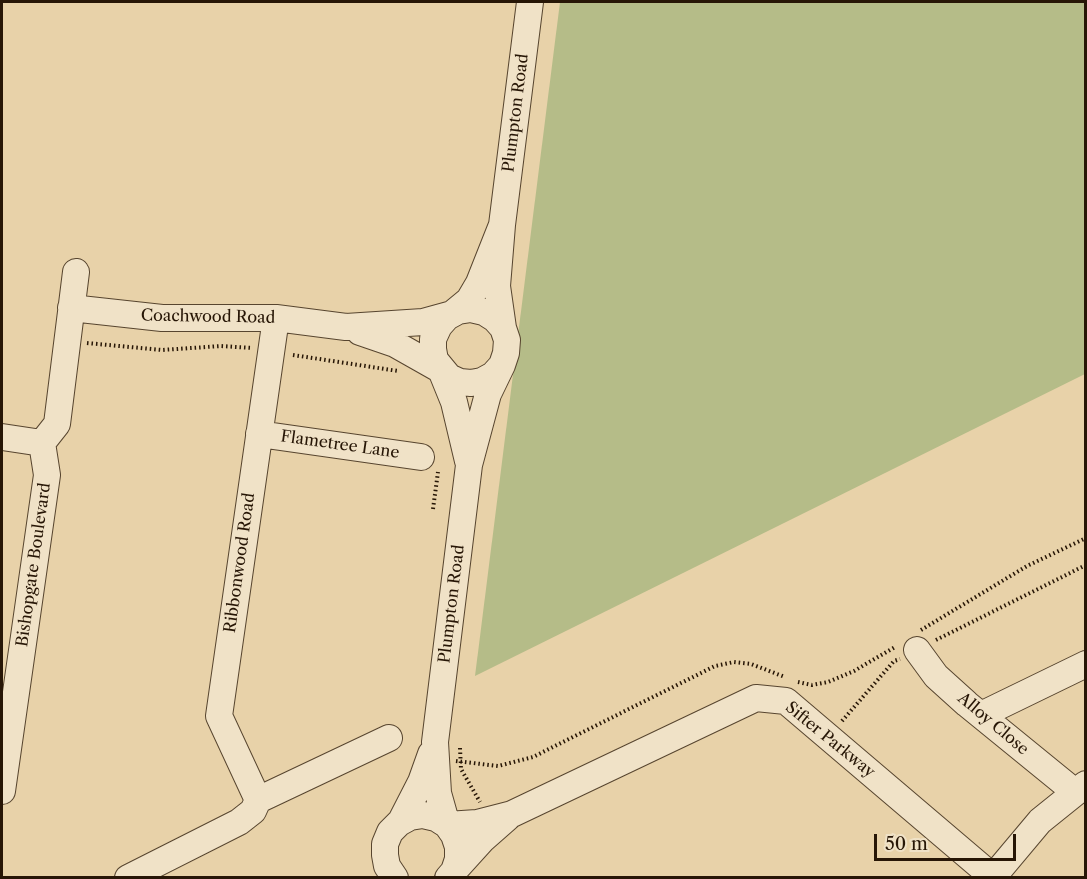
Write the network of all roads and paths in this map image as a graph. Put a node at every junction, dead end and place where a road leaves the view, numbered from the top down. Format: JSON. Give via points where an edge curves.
{"nodes":[{"id":1,"x":530,"y":2,"type":"edge"},
{"id":2,"x":502,"y":225,"type":"junction"},
{"id":3,"x":76,"y":272,"type":"dead end"},
{"id":4,"x":71,"y":308,"type":"junction"},
{"id":5,"x":452,"y":314,"type":"junction"},
{"id":6,"x":276,"y":318,"type":"junction"},
{"id":7,"x":346,"y":327,"type":"junction"},
{"id":8,"x":502,"y":328,"type":"junction"},
{"id":9,"x":502,"y":365,"type":"junction"},
{"id":10,"x":441,"y":370,"type":"junction"},
{"id":11,"x":259,"y":434,"type":"junction"},
{"id":12,"x":2,"y":437,"type":"edge"},
{"id":13,"x":42,"y":443,"type":"junction"},
{"id":14,"x":421,"y":457,"type":"dead end"},
{"id":15,"x":469,"y":465,"type":"junction"},
{"id":16,"x":1086,"y":538,"type":"edge"},
{"id":17,"x":1086,"y":565,"type":"edge"},
{"id":18,"x":911,"y":642,"type":"junction"},
{"id":19,"x":1086,"y":664,"type":"edge"},
{"id":20,"x":981,"y":715,"type":"junction"},
{"id":21,"x":842,"y":722,"type":"dead end"},
{"id":22,"x":389,"y":738,"type":"dead end"},
{"id":23,"x":435,"y":750,"type":"junction"},
{"id":24,"x":1080,"y":788,"type":"edge"},
{"id":25,"x":2,"y":791,"type":"edge"},
{"id":26,"x":258,"y":800,"type":"junction"},
{"id":27,"x":512,"y":814,"type":"junction"},
{"id":28,"x":401,"y":821,"type":"junction"},
{"id":29,"x":447,"y":825,"type":"junction"},
{"id":30,"x":451,"y":874,"type":"edge"},
{"id":31,"x":394,"y":877,"type":"edge"},
{"id":32,"x":994,"y":877,"type":"edge"},
{"id":33,"x":128,"y":878,"type":"edge"}],
"edges":[{"from":1,"to":2,"type":"street","name":"Plumpton Road"},
{"from":2,"to":5,"type":"street","name":"Plumpton Road","via":[[469,300]]},
{"from":2,"to":8,"type":"street","name":"Plumpton Road","via":[[497,286]]},
{"from":3,"to":4,"type":"street"},
{"from":4,"to":6,"type":"street","name":"Coachwood Road","via":[[162,318]]},
{"from":4,"to":13,"type":"street","via":[[57,424]]},
{"from":5,"to":7,"type":"street","name":"Coachwood Road","via":[[423,322]]},
{"from":5,"to":8,"type":"street","via":[[471,309],[484,312]]},
{"from":5,"to":10,"type":"street","name":"Plumpton Road","via":[[439,326],[433,339],[435,360]]},
{"from":6,"to":7,"type":"street","name":"Coachwood Road"},
{"from":6,"to":11,"type":"street","name":"Ribbonwood Road"},
{"from":7,"to":10,"type":"street","name":"Coachwood Road","via":[[395,344]]},
{"from":8,"to":9,"type":"street","name":"Plumpton Road","via":[[507,340]]},
{"from":9,"to":10,"type":"street","via":[[494,375],[471,383],[460,382]]},
{"from":9,"to":15,"type":"street","name":"Plumpton Road","via":[[488,394]]},
{"from":10,"to":15,"type":"street","name":"Plumpton Road","via":[[454,402]]},
{"from":11,"to":14,"type":"street","name":"Flametree Lane"},
{"from":11,"to":26,"type":"street","name":"Ribbonwood Road","via":[[219,716]]},
{"from":12,"to":13,"type":"street"},
{"from":13,"to":25,"type":"street","name":"Bishopgate Boulevard","via":[[47,475]]},
{"from":15,"to":23,"type":"street","name":"Plumpton Road"},
{"from":16,"to":18,"type":"path","via":[[1018,571]]},
{"from":17,"to":18,"type":"path"},
{"from":18,"to":20,"type":"street","name":"Alloy Close","via":[[936,676]]},
{"from":18,"to":21,"type":"path"},
{"from":18,"to":23,"type":"path","via":[[854,671],[812,685],[751,664],[715,666],[533,757],[498,766]]},
{"from":19,"to":20,"type":"street"},
{"from":20,"to":24,"type":"street","name":"Alloy Close"},
{"from":22,"to":26,"type":"street"},
{"from":23,"to":28,"type":"street","name":"Plumpton Road"},
{"from":23,"to":29,"type":"street","name":"Plumpton Road","via":[[438,793]]},
{"from":24,"to":32,"type":"street","via":[[1040,821]]},
{"from":26,"to":33,"type":"street","via":[[254,811],[239,822]]},
{"from":27,"to":29,"type":"street","name":"Sifter Parkway","via":[[477,823]]},
{"from":27,"to":30,"type":"street","name":"Sifter Parkway"},
{"from":27,"to":32,"type":"street","name":"Sifter Parkway","via":[[756,698],[786,701]]},
{"from":28,"to":29,"type":"street","via":[[423,815]]},
{"from":28,"to":31,"type":"street","name":"Plumpton Road","via":[[385,844],[387,866]]},
{"from":29,"to":30,"type":"street","name":"Plumpton Road","via":[[459,847]]}]}
